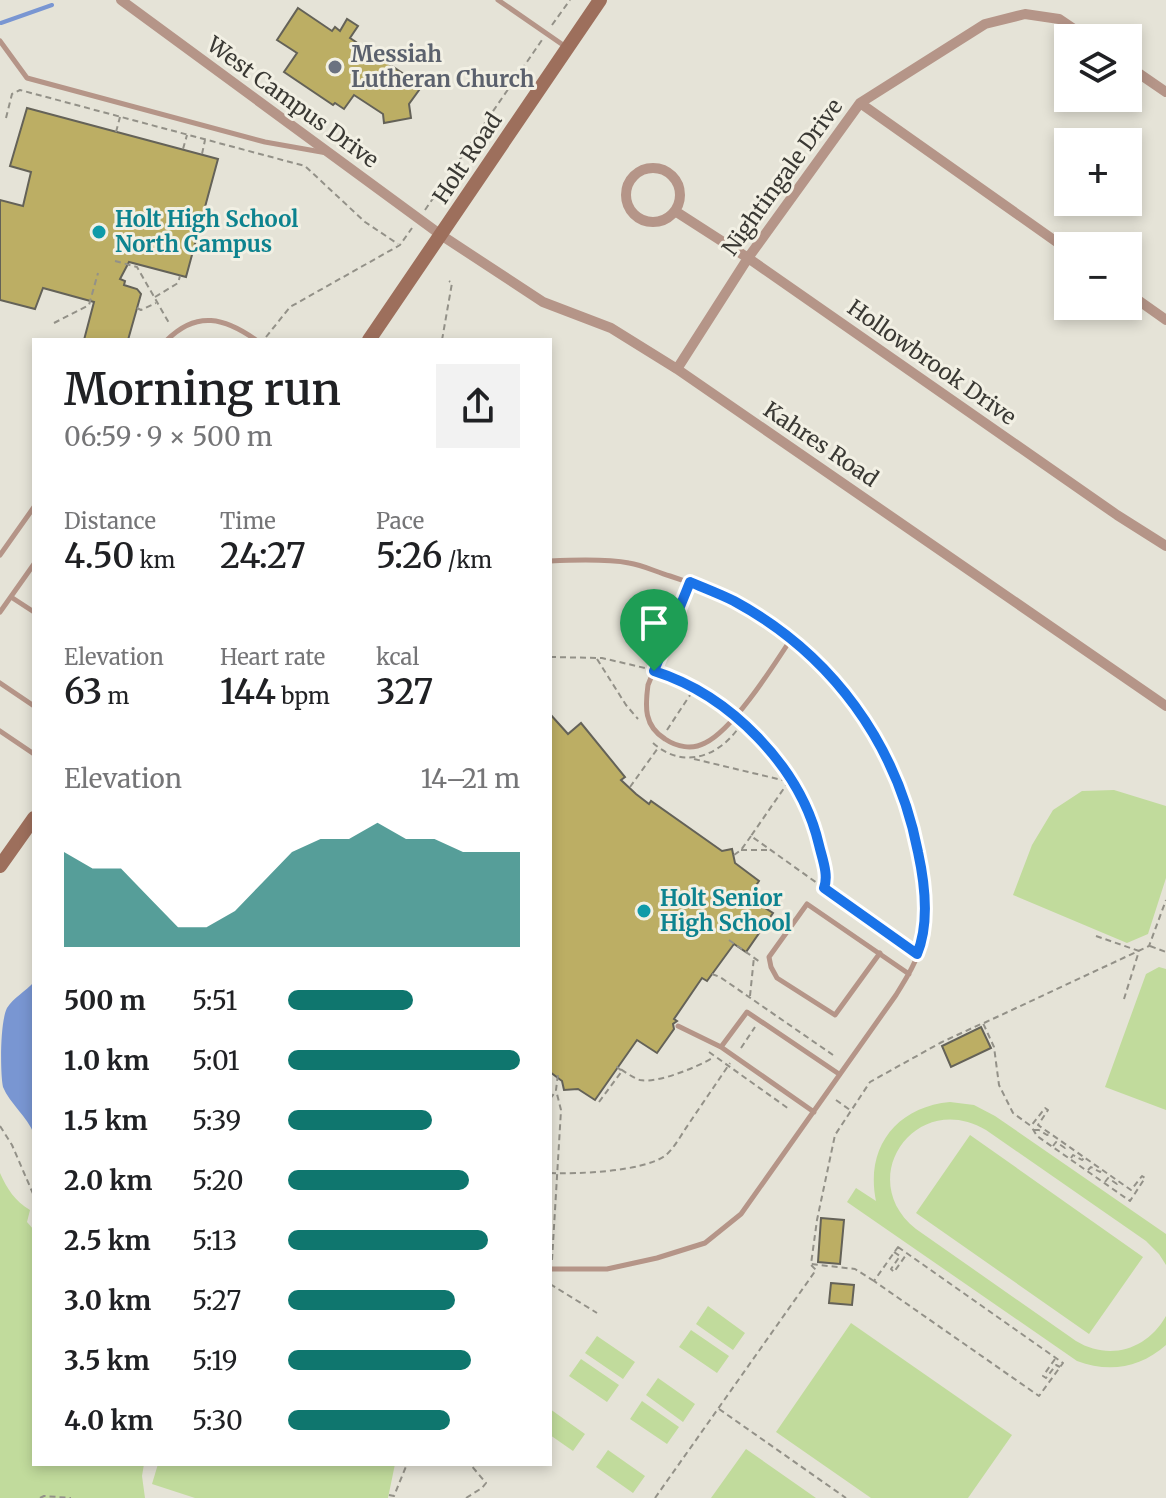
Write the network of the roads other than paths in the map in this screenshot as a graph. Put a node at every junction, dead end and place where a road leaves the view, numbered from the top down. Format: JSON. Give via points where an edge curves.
{"nodes":[{"id":1,"x":121,"y":0,"type":"edge"},
{"id":2,"x":498,"y":0,"type":"edge"},
{"id":3,"x":600,"y":0,"type":"edge"},
{"id":4,"x":1066,"y":24,"type":"edge"},
{"id":5,"x":0,"y":41,"type":"edge"},
{"id":6,"x":568,"y":49,"type":"junction"},
{"id":7,"x":1142,"y":76,"type":"edge"},
{"id":8,"x":1166,"y":92,"type":"edge"},
{"id":9,"x":860,"y":103,"type":"junction"},
{"id":10,"x":330,"y":153,"type":"junction"},
{"id":11,"x":675,"y":211,"type":"junction"},
{"id":12,"x":441,"y":235,"type":"junction"},
{"id":13,"x":1054,"y":240,"type":"edge"},
{"id":14,"x":748,"y":258,"type":"junction"},
{"id":15,"x":1142,"y":303,"type":"edge"},
{"id":16,"x":1166,"y":320,"type":"edge"},
{"id":17,"x":169,"y":338,"type":"edge"},
{"id":18,"x":253,"y":338,"type":"edge"},
{"id":19,"x":370,"y":338,"type":"edge"},
{"id":20,"x":677,"y":369,"type":"junction"},
{"id":21,"x":32,"y":510,"type":"edge"},
{"id":22,"x":26,"y":518,"type":"junction"},
{"id":23,"x":32,"y":522,"type":"edge"},
{"id":24,"x":1166,"y":546,"type":"edge"},
{"id":25,"x":0,"y":555,"type":"edge"},
{"id":26,"x":552,"y":561,"type":"edge"},
{"id":27,"x":32,"y":567,"type":"edge"},
{"id":28,"x":690,"y":582,"type":"junction"},
{"id":29,"x":11,"y":597,"type":"junction"},
{"id":30,"x":32,"y":611,"type":"edge"},
{"id":31,"x":0,"y":612,"type":"edge"},
{"id":32,"x":791,"y":639,"type":"junction"},
{"id":33,"x":0,"y":683,"type":"edge"},
{"id":34,"x":32,"y":705,"type":"edge"},
{"id":35,"x":1166,"y":706,"type":"edge"},
{"id":36,"x":0,"y":731,"type":"edge"},
{"id":37,"x":32,"y":752,"type":"edge"},
{"id":38,"x":32,"y":821,"type":"edge"},
{"id":39,"x":0,"y":866,"type":"edge"},
{"id":40,"x":880,"y":953,"type":"junction"},
{"id":41,"x":909,"y":974,"type":"junction"},
{"id":42,"x":678,"y":1026,"type":"dead end"},
{"id":43,"x":721,"y":1047,"type":"junction"},
{"id":44,"x":839,"y":1074,"type":"junction"},
{"id":45,"x":814,"y":1112,"type":"junction"},
{"id":46,"x":552,"y":1269,"type":"edge"}],
"edges":[{"from":1,"to":10,"type":"street","name":"West Campus Drive"},
{"from":2,"to":6,"type":"lane"},
{"from":3,"to":6,"type":"main road","name":"Holt Road"},
{"from":4,"to":9,"type":"street","name":"Nightingale Drive","via":[[1025,14],[985,24]]},
{"from":5,"to":10,"type":"lane","via":[[27,78],[265,142]]},
{"from":6,"to":12,"type":"main road","name":"Holt Road"},
{"from":7,"to":8,"type":"street"},
{"from":9,"to":13,"type":"street"},
{"from":9,"to":14,"type":"street","name":"Nightingale Drive"},
{"from":10,"to":12,"type":"street","name":"West Campus Drive"},
{"from":11,"to":11,"type":"street","via":[[668,218],[646,222],[633,214],[626,199],[628,184],[647,168],[671,173],[681,198]]},
{"from":11,"to":14,"type":"street","name":"Hollowbrook Drive"},
{"from":12,"to":19,"type":"main road","name":"Holt Road"},
{"from":12,"to":20,"type":"street","name":"Kahres Road","via":[[543,302],[611,328]]},
{"from":14,"to":20,"type":"street","name":"Nightingale Drive"},
{"from":14,"to":24,"type":"street","name":"Hollowbrook Drive"},
{"from":15,"to":16,"type":"street"},
{"from":17,"to":18,"type":"lane","via":[[189,323],[206,320],[222,321]]},
{"from":20,"to":35,"type":"street","name":"Kahres Road"},
{"from":21,"to":22,"type":"lane"},
{"from":22,"to":23,"type":"lane"},
{"from":22,"to":25,"type":"lane"},
{"from":26,"to":28,"type":"lane","via":[[629,563]]},
{"from":27,"to":29,"type":"lane"},
{"from":28,"to":32,"type":"lane","via":[[733,601]]},
{"from":28,"to":32,"type":"lane","via":[[645,703],[647,720],[657,735],[673,745],[703,745],[718,736]]},
{"from":29,"to":30,"type":"lane"},
{"from":29,"to":31,"type":"lane"},
{"from":32,"to":41,"type":"lane","via":[[853,701],[881,747],[912,820],[925,914],[922,942]]},
{"from":33,"to":34,"type":"lane"},
{"from":36,"to":37,"type":"lane"},
{"from":38,"to":39,"type":"main road"},
{"from":40,"to":40,"type":"lane","via":[[807,904],[769,957],[777,978],[835,1015]]},
{"from":40,"to":41,"type":"lane"},
{"from":41,"to":44,"type":"lane"},
{"from":42,"to":43,"type":"lane"},
{"from":43,"to":44,"type":"lane","via":[[747,1012]]},
{"from":43,"to":45,"type":"lane"},
{"from":44,"to":45,"type":"lane"},
{"from":45,"to":46,"type":"lane","via":[[741,1214],[705,1243],[607,1269]]}]}
